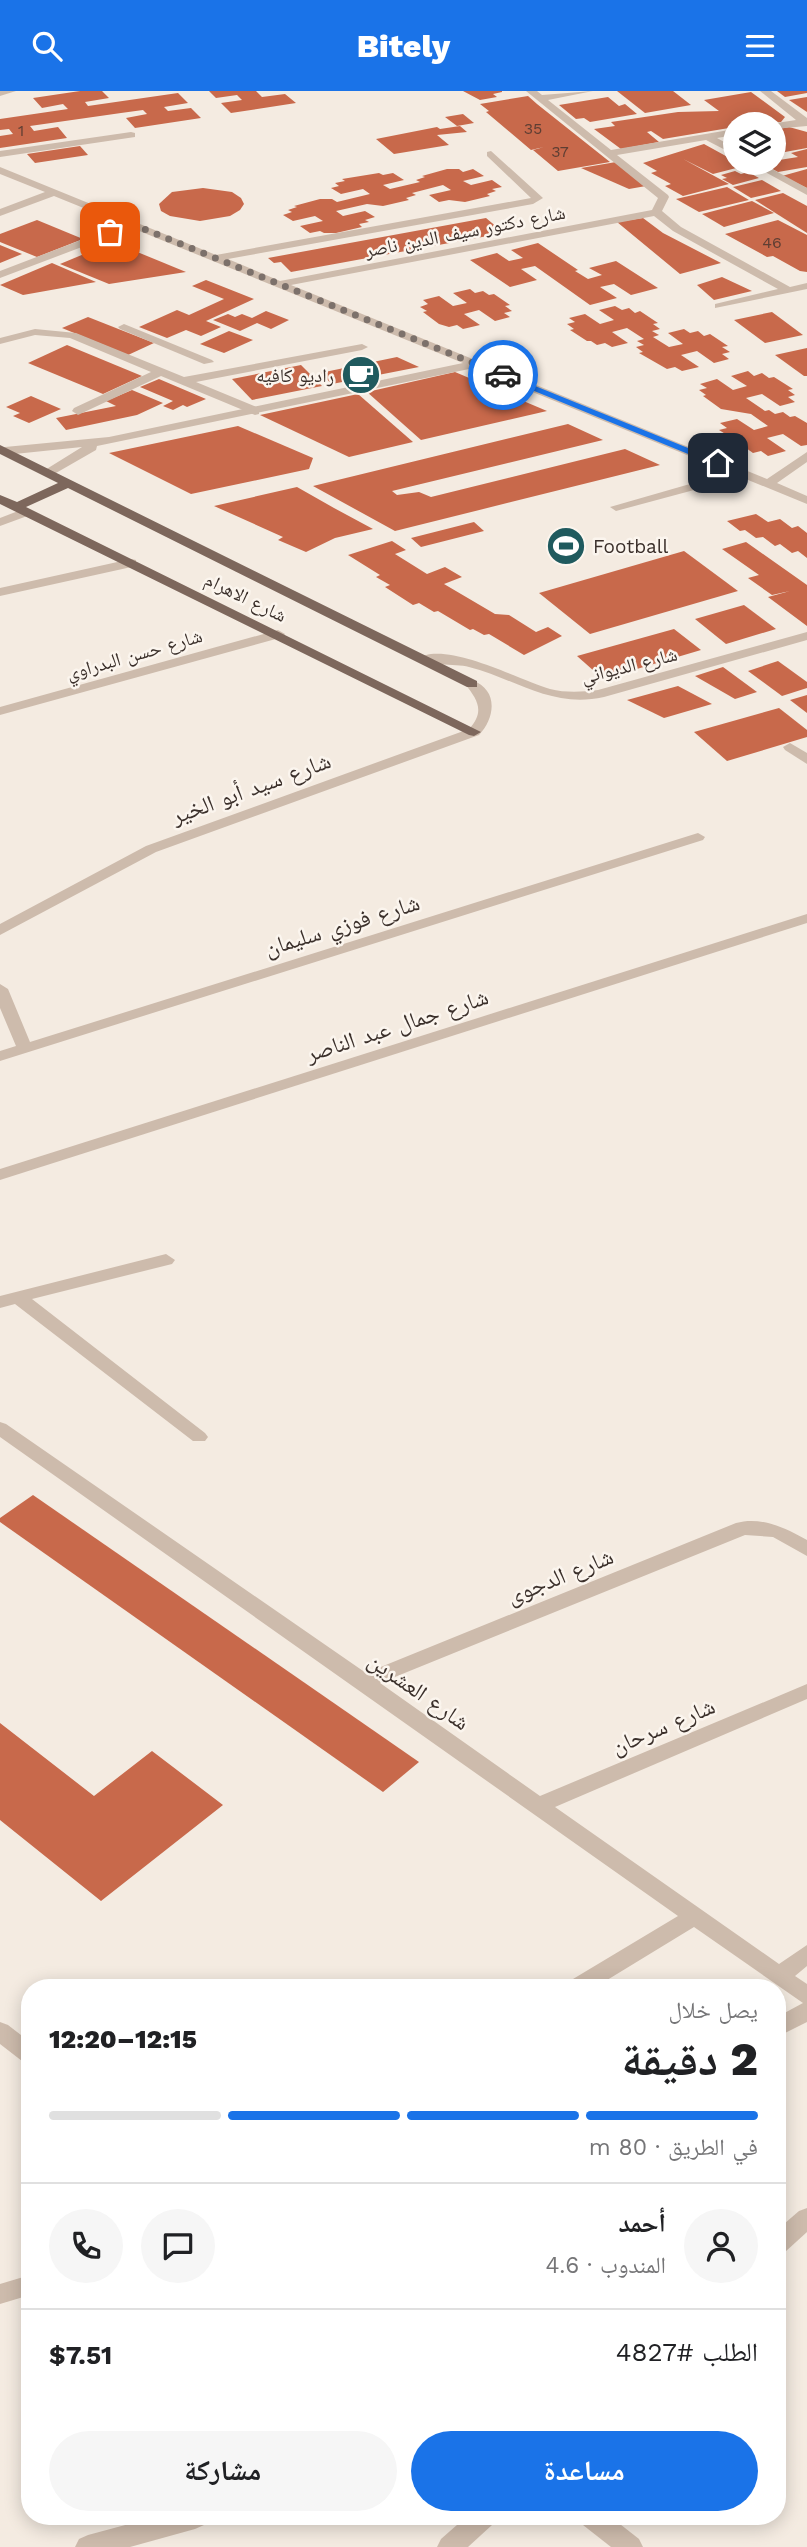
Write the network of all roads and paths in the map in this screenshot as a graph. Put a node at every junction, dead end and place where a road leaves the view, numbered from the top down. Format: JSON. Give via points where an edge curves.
{"nodes":[{"id":1,"x":11,"y":91,"type":"edge"},
{"id":2,"x":589,"y":91,"type":"edge"},
{"id":3,"x":765,"y":91,"type":"edge"},
{"id":4,"x":0,"y":93,"type":"edge"},
{"id":5,"x":536,"y":95,"type":"edge"},
{"id":6,"x":806,"y":121,"type":"edge"},
{"id":7,"x":786,"y":124,"type":"edge"},
{"id":8,"x":723,"y":134,"type":"edge"},
{"id":9,"x":131,"y":135,"type":"dead end"},
{"id":10,"x":708,"y":137,"type":"junction"},
{"id":11,"x":723,"y":145,"type":"edge"},
{"id":12,"x":2,"y":153,"type":"edge"},
{"id":13,"x":609,"y":153,"type":"junction"},
{"id":14,"x":491,"y":154,"type":"dead end"},
{"id":15,"x":0,"y":170,"type":"edge"},
{"id":16,"x":775,"y":175,"type":"edge"},
{"id":17,"x":55,"y":192,"type":"junction"},
{"id":18,"x":807,"y":193,"type":"edge"},
{"id":19,"x":656,"y":212,"type":"junction"},
{"id":20,"x":0,"y":213,"type":"edge"},
{"id":21,"x":132,"y":224,"type":"junction"},
{"id":22,"x":216,"y":258,"type":"junction"},
{"id":23,"x":0,"y":275,"type":"edge"},
{"id":24,"x":280,"y":284,"type":"junction"},
{"id":25,"x":807,"y":285,"type":"edge"},
{"id":26,"x":788,"y":290,"type":"junction"},
{"id":27,"x":719,"y":306,"type":"dead end"},
{"id":28,"x":124,"y":327,"type":"dead end"},
{"id":29,"x":0,"y":341,"type":"edge"},
{"id":30,"x":362,"y":347,"type":"dead end"},
{"id":31,"x":156,"y":355,"type":"junction"},
{"id":32,"x":208,"y":362,"type":"dead end"},
{"id":33,"x":476,"y":364,"type":"junction"},
{"id":34,"x":161,"y":372,"type":"junction"},
{"id":35,"x":184,"y":381,"type":"junction"},
{"id":36,"x":78,"y":411,"type":"dead end"},
{"id":37,"x":255,"y":411,"type":"junction"},
{"id":38,"x":109,"y":441,"type":"junction"},
{"id":39,"x":3,"y":450,"type":"edge"},
{"id":40,"x":807,"y":456,"type":"edge"},
{"id":41,"x":49,"y":473,"type":"junction"},
{"id":42,"x":742,"y":473,"type":"junction"},
{"id":43,"x":68,"y":483,"type":"junction"},
{"id":44,"x":768,"y":484,"type":"junction"},
{"id":45,"x":1,"y":500,"type":"edge"},
{"id":46,"x":807,"y":500,"type":"edge"},
{"id":47,"x":616,"y":507,"type":"dead end"},
{"id":48,"x":22,"y":509,"type":"junction"},
{"id":49,"x":0,"y":522,"type":"edge"},
{"id":50,"x":131,"y":563,"type":"junction"},
{"id":51,"x":0,"y":592,"type":"edge"},
{"id":52,"x":278,"y":634,"type":"junction"},
{"id":53,"x":807,"y":636,"type":"edge"},
{"id":54,"x":423,"y":660,"type":"junction"},
{"id":55,"x":472,"y":684,"type":"joint"},
{"id":56,"x":0,"y":711,"type":"edge"},
{"id":57,"x":474,"y":732,"type":"junction"},
{"id":58,"x":790,"y":747,"type":"dead end"},
{"id":59,"x":807,"y":760,"type":"edge"},
{"id":60,"x":698,"y":837,"type":"dead end"},
{"id":61,"x":807,"y":918,"type":"edge"},
{"id":62,"x":0,"y":930,"type":"edge"},
{"id":63,"x":0,"y":989,"type":"edge"},
{"id":64,"x":25,"y":1049,"type":"junction"},
{"id":65,"x":0,"y":1056,"type":"edge"},
{"id":66,"x":0,"y":1175,"type":"edge"},
{"id":67,"x":166,"y":1260,"type":"dead end"},
{"id":68,"x":9,"y":1299,"type":"edge"},
{"id":69,"x":0,"y":1429,"type":"edge"},
{"id":70,"x":199,"y":1437,"type":"dead end"},
{"id":71,"x":807,"y":1549,"type":"edge"},
{"id":72,"x":364,"y":1682,"type":"junction"},
{"id":73,"x":807,"y":1691,"type":"edge"},
{"id":74,"x":538,"y":1805,"type":"junction"},
{"id":75,"x":694,"y":1917,"type":"junction"},
{"id":76,"x":807,"y":1954,"type":"edge"},
{"id":77,"x":779,"y":1976,"type":"junction"},
{"id":78,"x":591,"y":1979,"type":"edge"},
{"id":79,"x":783,"y":1979,"type":"edge"},
{"id":80,"x":786,"y":1981,"type":"edge"},
{"id":81,"x":807,"y":1996,"type":"edge"},
{"id":82,"x":807,"y":2011,"type":"edge"},
{"id":83,"x":786,"y":2023,"type":"edge"},
{"id":84,"x":0,"y":2031,"type":"edge"},
{"id":85,"x":21,"y":2048,"type":"edge"},
{"id":86,"x":807,"y":2218,"type":"edge"},
{"id":87,"x":786,"y":2237,"type":"edge"},
{"id":88,"x":21,"y":2288,"type":"edge"},
{"id":89,"x":0,"y":2294,"type":"edge"},
{"id":90,"x":166,"y":2525,"type":"edge"},
{"id":91,"x":474,"y":2525,"type":"edge"},
{"id":92,"x":602,"y":2525,"type":"edge"},
{"id":93,"x":88,"y":2547,"type":"edge"},
{"id":94,"x":450,"y":2547,"type":"edge"},
{"id":95,"x":630,"y":2547,"type":"edge"}],
"edges":[{"from":1,"to":4,"type":"street"},
{"from":2,"to":5,"type":"street"},
{"from":3,"to":6,"type":"street"},
{"from":5,"to":13,"type":"street"},
{"from":6,"to":7,"type":"street"},
{"from":8,"to":10,"type":"street"},
{"from":9,"to":12,"type":"street"},
{"from":10,"to":11,"type":"street"},
{"from":10,"to":13,"type":"street"},
{"from":13,"to":19,"type":"street","via":[[664,197]]},
{"from":14,"to":22,"type":"street","via":[[538,198]]},
{"from":15,"to":17,"type":"street"},
{"from":16,"to":18,"type":"street"},
{"from":17,"to":20,"type":"street"},
{"from":17,"to":21,"type":"street"},
{"from":19,"to":24,"type":"street","name":"شارع دكتور سيف الدين ناصر"},
{"from":19,"to":26,"type":"street","via":[[677,229]]},
{"from":21,"to":22,"type":"street"},
{"from":21,"to":23,"type":"street"},
{"from":22,"to":24,"type":"street"},
{"from":24,"to":33,"type":"street"},
{"from":25,"to":26,"type":"street"},
{"from":26,"to":27,"type":"street"},
{"from":28,"to":31,"type":"street"},
{"from":29,"to":31,"type":"street","via":[[23,334],[60,333]]},
{"from":30,"to":35,"type":"street"},
{"from":31,"to":32,"type":"street"},
{"from":31,"to":34,"type":"street"},
{"from":33,"to":37,"type":"street"},
{"from":33,"to":42,"type":"street"},
{"from":34,"to":35,"type":"street"},
{"from":34,"to":36,"type":"street"},
{"from":35,"to":37,"type":"street"},
{"from":37,"to":38,"type":"street"},
{"from":38,"to":39,"type":"street"},
{"from":38,"to":41,"type":"street"},
{"from":39,"to":41,"type":"main road","name":"شارع الاهرام"},
{"from":40,"to":44,"type":"street"},
{"from":41,"to":43,"type":"main road","name":"شارع الاهرام"},
{"from":42,"to":44,"type":"street"},
{"from":42,"to":47,"type":"street"},
{"from":43,"to":48,"type":"main road"},
{"from":43,"to":54,"type":"main road","name":"شارع الاهرام"},
{"from":44,"to":46,"type":"street"},
{"from":45,"to":48,"type":"main road","name":"شارع الاهرام"},
{"from":48,"to":49,"type":"street"},
{"from":48,"to":50,"type":"main road","name":"شارع الاهرام"},
{"from":50,"to":51,"type":"street"},
{"from":50,"to":52,"type":"main road","name":"شارع الاهرام"},
{"from":52,"to":56,"type":"street","name":"شارع حسن البدراوي"},
{"from":52,"to":57,"type":"main road","name":"شارع الاهرام"},
{"from":53,"to":54,"type":"street","name":"شارع الديواني","via":[[577,698],[542,694],[468,661]]},
{"from":54,"to":55,"type":"main road","name":"شارع الاهرام"},
{"from":55,"to":57,"type":"street","via":[[487,706],[484,721]]},
{"from":57,"to":62,"type":"street","name":"شارع سيد أبو الخير","via":[[151,849]]},
{"from":58,"to":59,"type":"street"},
{"from":60,"to":64,"type":"street","name":"شارع فوزي سليمان"},
{"from":61,"to":66,"type":"street","name":"شارع جمال عبد الناصر"},
{"from":63,"to":64,"type":"street"},
{"from":64,"to":65,"type":"street","name":"شارع فوزي سليمان"},
{"from":67,"to":68,"type":"street"},
{"from":68,"to":70,"type":"street"},
{"from":69,"to":72,"type":"street","name":"شارع العشرين"},
{"from":71,"to":72,"type":"street","name":"شارع الدجوى","via":[[777,1531],[743,1528]]},
{"from":72,"to":74,"type":"street","name":"شارع العشرين"},
{"from":73,"to":74,"type":"street","name":"شارع سرحان"},
{"from":74,"to":75,"type":"street","name":"شارع العشرين"},
{"from":75,"to":77,"type":"street","name":"شارع العشرين"},
{"from":75,"to":78,"type":"street"},
{"from":76,"to":77,"type":"street"},
{"from":77,"to":79,"type":"street","name":"شارع العشرين"},
{"from":80,"to":81,"type":"street","name":"شارع العشرين"},
{"from":82,"to":83,"type":"street"},
{"from":84,"to":85,"type":"street"},
{"from":86,"to":87,"type":"street"},
{"from":88,"to":89,"type":"street"},
{"from":90,"to":93,"type":"street"},
{"from":91,"to":94,"type":"street"},
{"from":92,"to":95,"type":"street"}]}
